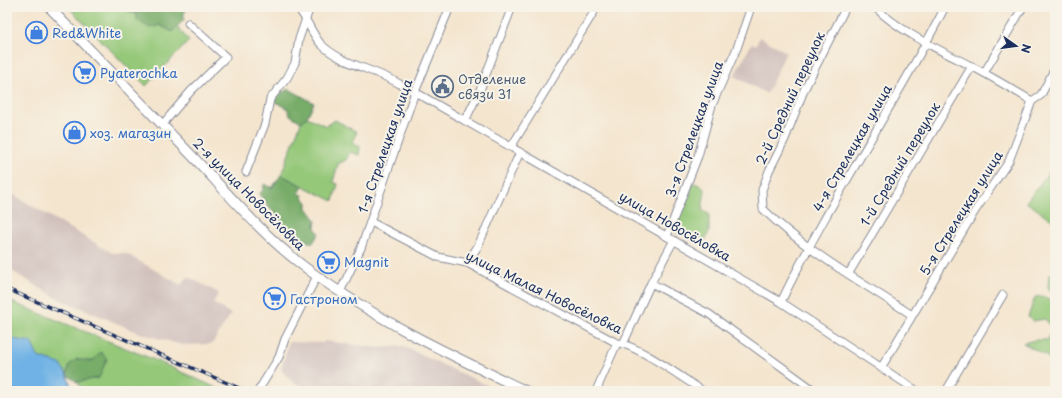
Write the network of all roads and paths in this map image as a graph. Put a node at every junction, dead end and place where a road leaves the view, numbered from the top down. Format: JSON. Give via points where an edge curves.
{"nodes":[{"id":1,"x":49,"y":7,"type":"edge"},
{"id":2,"x":297,"y":7,"type":"edge"},
{"id":3,"x":310,"y":7,"type":"edge"},
{"id":4,"x":450,"y":7,"type":"edge"},
{"id":5,"x":512,"y":7,"type":"edge"},
{"id":6,"x":597,"y":7,"type":"edge"},
{"id":7,"x":751,"y":7,"type":"edge"},
{"id":8,"x":846,"y":7,"type":"edge"},
{"id":9,"x":875,"y":7,"type":"edge"},
{"id":10,"x":945,"y":7,"type":"edge"},
{"id":11,"x":1023,"y":7,"type":"edge"},
{"id":12,"x":306,"y":17,"type":"junction"},
{"id":13,"x":188,"y":23,"type":"dead end"},
{"id":14,"x":927,"y":43,"type":"junction"},
{"id":15,"x":972,"y":66,"type":"junction"},
{"id":16,"x":1055,"y":68,"type":"edge"},
{"id":17,"x":984,"y":73,"type":"junction"},
{"id":18,"x":414,"y":92,"type":"junction"},
{"id":19,"x":1032,"y":101,"type":"junction"},
{"id":20,"x":465,"y":121,"type":"junction"},
{"id":21,"x":162,"y":125,"type":"junction"},
{"id":22,"x":511,"y":147,"type":"junction"},
{"id":23,"x":520,"y":152,"type":"junction"},
{"id":24,"x":246,"y":172,"type":"dead end"},
{"id":25,"x":371,"y":222,"type":"junction"},
{"id":26,"x":667,"y":236,"type":"junction"},
{"id":27,"x":674,"y":240,"type":"junction"},
{"id":28,"x":809,"y":248,"type":"junction"},
{"id":29,"x":467,"y":264,"type":"junction"},
{"id":30,"x":849,"y":273,"type":"junction"},
{"id":31,"x":317,"y":276,"type":"junction"},
{"id":32,"x":651,"y":283,"type":"junction"},
{"id":33,"x":340,"y":292,"type":"junction"},
{"id":34,"x":1003,"y":295,"type":"dead end"},
{"id":35,"x":781,"y":302,"type":"junction"},
{"id":36,"x":912,"y":315,"type":"junction"},
{"id":37,"x":620,"y":344,"type":"junction"},
{"id":38,"x":881,"y":368,"type":"junction"},
{"id":39,"x":258,"y":391,"type":"edge"},
{"id":40,"x":526,"y":391,"type":"edge"},
{"id":41,"x":596,"y":391,"type":"edge"},
{"id":42,"x":703,"y":391,"type":"edge"},
{"id":43,"x":815,"y":391,"type":"edge"},
{"id":44,"x":917,"y":391,"type":"edge"},
{"id":45,"x":946,"y":391,"type":"edge"}],
"edges":[{"from":1,"to":21,"type":"main road","name":"2-я улица Новосёловка"},
{"from":2,"to":12,"type":"street","name":"улица Новосёловка"},
{"from":3,"to":12,"type":"street"},
{"from":4,"to":18,"type":"street","name":"1-я Стрелецкая улица"},
{"from":5,"to":20,"type":"street","via":[[480,90]]},
{"from":6,"to":22,"type":"street"},
{"from":7,"to":26,"type":"street","name":"3-я Стрелецкая улица","via":[[737,48],[712,105],[698,156]]},
{"from":8,"to":28,"type":"street","name":"2-й Средний переулок","via":[[804,90],[762,190],[762,209]]},
{"from":9,"to":14,"type":"street","via":[[884,16]]},
{"from":10,"to":14,"type":"street","name":"4-я Стрелецкая улица"},
{"from":11,"to":17,"type":"street"},
{"from":12,"to":18,"type":"street","name":"улица Новосёловка","via":[[319,42],[335,55]]},
{"from":12,"to":24,"type":"street","via":[[295,63],[270,99],[266,124]]},
{"from":13,"to":21,"type":"street","via":[[226,58],[191,91]]},
{"from":14,"to":15,"type":"street"},
{"from":14,"to":28,"type":"street","name":"4-я Стрелецкая улица"},
{"from":15,"to":17,"type":"street"},
{"from":15,"to":30,"type":"street","name":"1-й Средний переулок"},
{"from":16,"to":19,"type":"street","name":"5-я Стрелецкая улица","via":[[1041,95]]},
{"from":17,"to":19,"type":"street"},
{"from":18,"to":20,"type":"street","name":"улица Новосёловка"},
{"from":18,"to":25,"type":"street","name":"1-я Стрелецкая улица"},
{"from":19,"to":36,"type":"street","name":"5-я Стрелецкая улица","via":[[1009,161]]},
{"from":20,"to":22,"type":"street","name":"улица Новосёловка"},
{"from":21,"to":31,"type":"main road","name":"2-я улица Новосёловка","via":[[264,231]]},
{"from":22,"to":23,"type":"street","name":"улица Новосёловка"},
{"from":23,"to":26,"type":"street","name":"улица Новосёловка"},
{"from":23,"to":29,"type":"street","via":[[478,246]]},
{"from":25,"to":29,"type":"street","name":"улица Малая Новосёловка","via":[[438,257]]},
{"from":25,"to":33,"type":"street","name":"1-я Стрелецкая улица"},
{"from":26,"to":27,"type":"street","name":"улица Новосёловка"},
{"from":27,"to":32,"type":"street"},
{"from":27,"to":35,"type":"street","name":"улица Новосёловка"},
{"from":28,"to":30,"type":"street","name":"2-й Средний переулок"},
{"from":28,"to":35,"type":"street","name":"4-я Стрелецкая улица"},
{"from":29,"to":37,"type":"street","name":"улица Малая Новосёловка"},
{"from":30,"to":36,"type":"street","name":"2-й Средний переулок"},
{"from":31,"to":33,"type":"main road","name":"2-я улица Новосёловка"},
{"from":31,"to":39,"type":"street","via":[[278,357]]},
{"from":32,"to":37,"type":"street"},
{"from":32,"to":43,"type":"street","via":[[708,314]]},
{"from":33,"to":40,"type":"main road","name":"2-я улица Новосёловка","via":[[436,348]]},
{"from":34,"to":45,"type":"street"},
{"from":35,"to":38,"type":"street","name":"улица Новосёловка"},
{"from":36,"to":38,"type":"street","name":"5-я Стрелецкая улица"},
{"from":37,"to":41,"type":"street"},
{"from":37,"to":42,"type":"street","name":"улица Малая Новосёловка"},
{"from":38,"to":44,"type":"street","name":"улица Новосёловка"}]}
